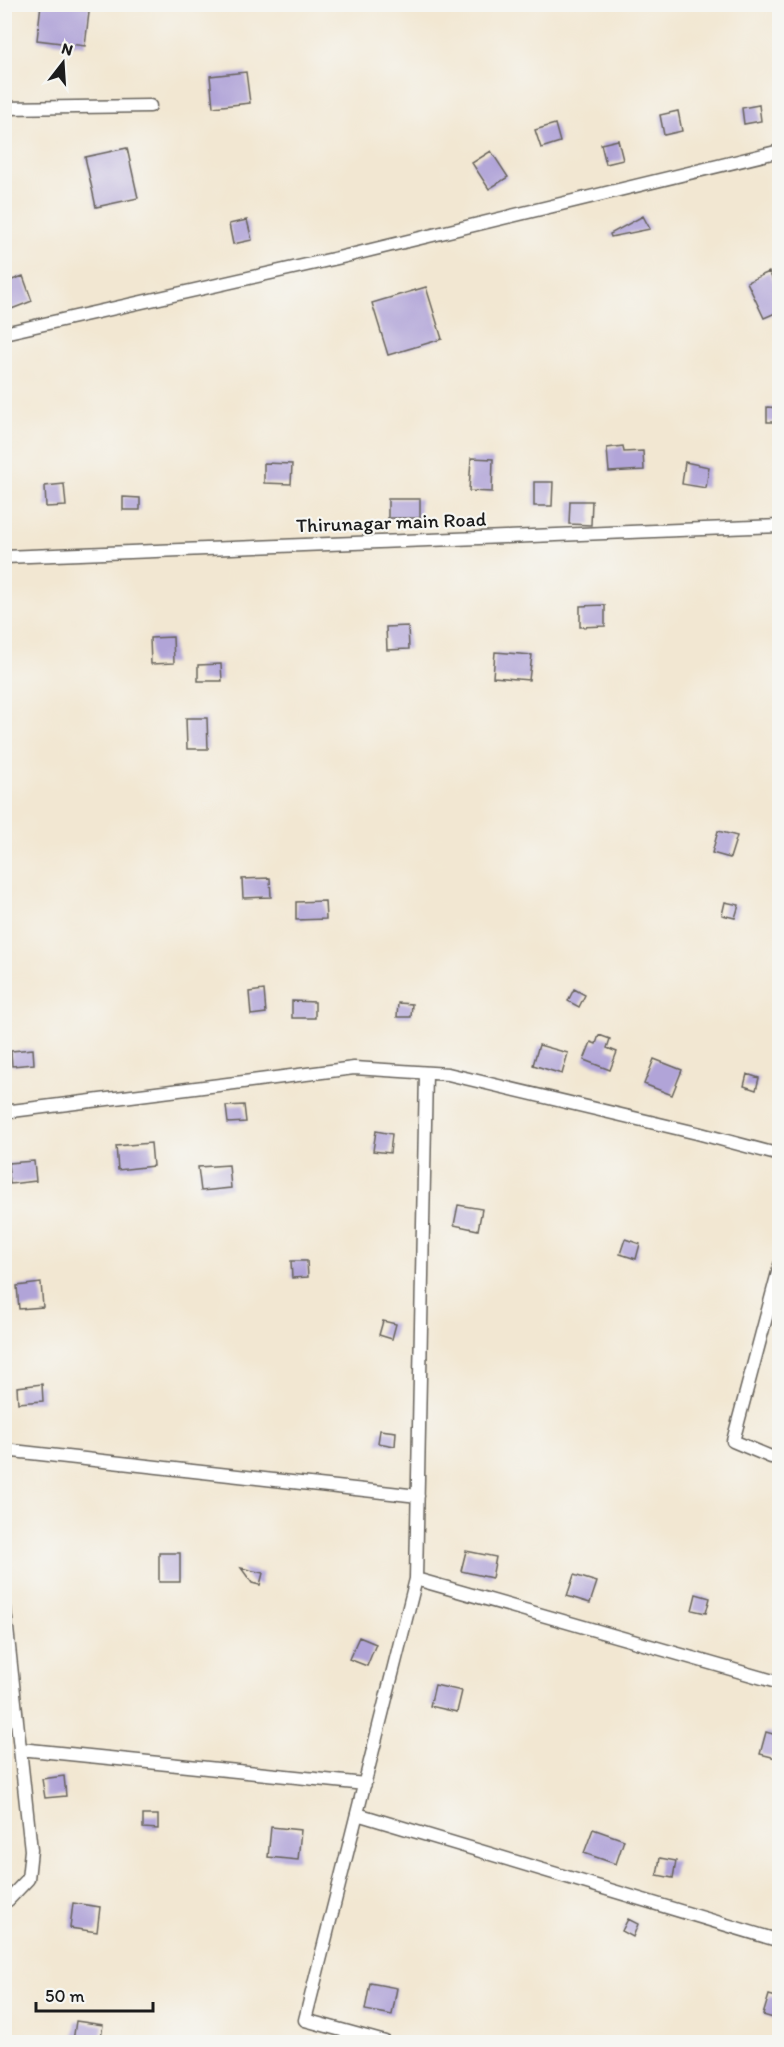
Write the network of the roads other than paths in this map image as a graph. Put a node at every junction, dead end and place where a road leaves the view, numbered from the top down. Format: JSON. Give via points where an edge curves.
{"nodes":[{"id":1,"x":150,"y":106,"type":"dead end"},
{"id":2,"x":4,"y":108,"type":"edge"},
{"id":3,"x":780,"y":151,"type":"edge"},
{"id":4,"x":4,"y":333,"type":"edge"},
{"id":5,"x":780,"y":526,"type":"edge"},
{"id":6,"x":4,"y":557,"type":"edge"},
{"id":7,"x":426,"y":1073,"type":"junction"},
{"id":8,"x":4,"y":1112,"type":"edge"},
{"id":9,"x":780,"y":1155,"type":"edge"},
{"id":10,"x":780,"y":1265,"type":"edge"},
{"id":11,"x":4,"y":1450,"type":"edge"},
{"id":12,"x":780,"y":1456,"type":"edge"},
{"id":13,"x":418,"y":1496,"type":"junction"},
{"id":14,"x":416,"y":1580,"type":"junction"},
{"id":15,"x":4,"y":1601,"type":"edge"},
{"id":16,"x":780,"y":1683,"type":"edge"},
{"id":17,"x":20,"y":1749,"type":"junction"},
{"id":18,"x":365,"y":1784,"type":"junction"},
{"id":19,"x":357,"y":1814,"type":"junction"},
{"id":20,"x":4,"y":1901,"type":"edge"},
{"id":21,"x":780,"y":1941,"type":"edge"},
{"id":22,"x":385,"y":2043,"type":"edge"}],
"edges":[{"from":1,"to":2,"type":"street"},
{"from":3,"to":4,"type":"street"},
{"from":5,"to":6,"type":"street","name":"Thirunagar main Road"},
{"from":7,"to":8,"type":"street","via":[[354,1068]]},
{"from":7,"to":9,"type":"street","via":[[448,1074]]},
{"from":7,"to":13,"type":"street"},
{"from":10,"to":12,"type":"street","via":[[733,1441]]},
{"from":11,"to":13,"type":"street"},
{"from":13,"to":14,"type":"street"},
{"from":14,"to":16,"type":"street"},
{"from":14,"to":18,"type":"street"},
{"from":15,"to":17,"type":"street"},
{"from":17,"to":18,"type":"street"},
{"from":17,"to":20,"type":"street","via":[[31,1850],[28,1879]]},
{"from":18,"to":19,"type":"street"},
{"from":19,"to":21,"type":"street"},
{"from":19,"to":22,"type":"street","via":[[305,2020]]}]}
